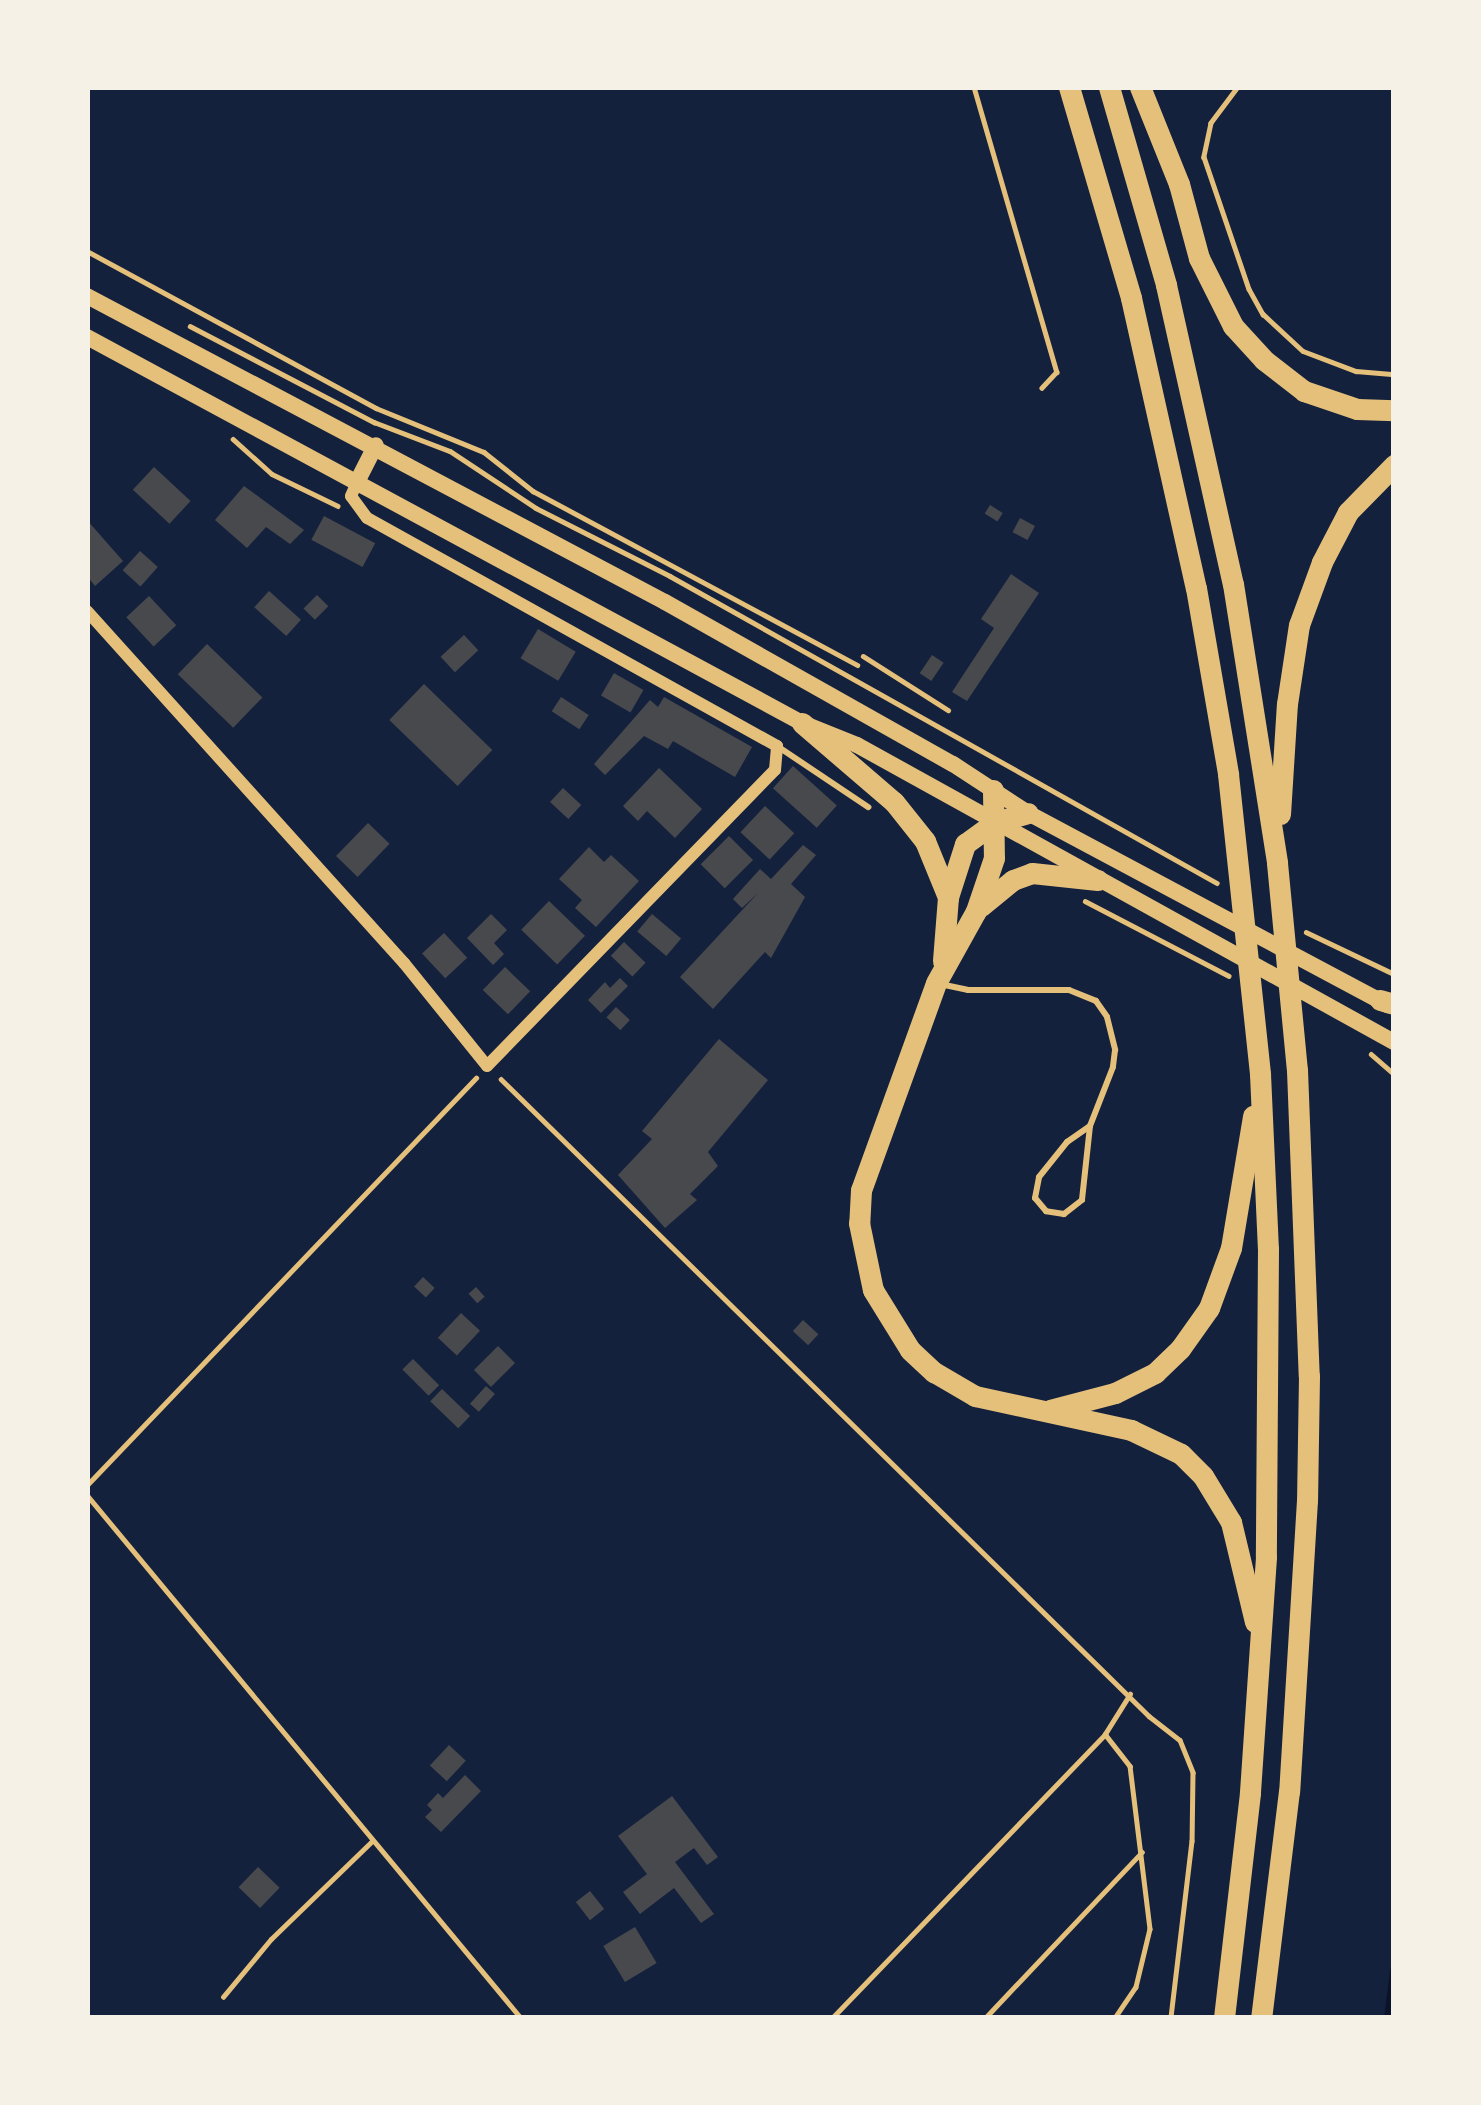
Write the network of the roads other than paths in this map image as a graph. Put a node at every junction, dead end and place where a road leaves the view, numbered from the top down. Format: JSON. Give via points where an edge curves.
{"nodes":[{"id":1,"x":1069,"y":87,"type":"edge"},
{"id":2,"x":1109,"y":87,"type":"edge"},
{"id":3,"x":1140,"y":87,"type":"edge"},
{"id":4,"x":87,"y":296,"type":"edge"},
{"id":5,"x":87,"y":337,"type":"edge"},
{"id":6,"x":1394,"y":410,"type":"edge"},
{"id":7,"x":376,"y":445,"type":"junction"},
{"id":8,"x":1394,"y":465,"type":"edge"},
{"id":9,"x":358,"y":480,"type":"junction"},
{"id":10,"x":87,"y":611,"type":"edge"},
{"id":11,"x":802,"y":723,"type":"junction"},
{"id":12,"x":777,"y":746,"type":"junction"},
{"id":13,"x":993,"y":790,"type":"junction"},
{"id":14,"x":868,"y":807,"type":"dead end"},
{"id":15,"x":1028,"y":813,"type":"junction"},
{"id":16,"x":994,"y":821,"type":"junction"},
{"id":17,"x":1276,"y":863,"type":"junction"},
{"id":18,"x":1098,"y":880,"type":"junction"},
{"id":19,"x":948,"y":897,"type":"junction"},
{"id":20,"x":976,"y":911,"type":"junction"},
{"id":21,"x":939,"y":976,"type":"junction"},
{"id":22,"x":1383,"y":1001,"type":"edge"},
{"id":23,"x":1391,"y":1042,"type":"edge"},
{"id":24,"x":1260,"y":1074,"type":"junction"},
{"id":25,"x":1090,"y":1126,"type":"junction"},
{"id":26,"x":1041,"y":1413,"type":"junction"},
{"id":27,"x":1262,"y":1652,"type":"junction"},
{"id":28,"x":1224,"y":2018,"type":"edge"},
{"id":29,"x":1261,"y":2018,"type":"edge"}],
"edges":[{"from":1,"to":24,"type":"highway","via":[[1131,298],[1192,567],[1228,774]]},
{"from":2,"to":17,"type":"highway","via":[[1216,499]]},
{"from":3,"to":6,"type":"highway","via":[[1199,258],[1233,326],[1304,391],[1357,409]]},
{"from":4,"to":7,"type":"main road"},
{"from":5,"to":9,"type":"main road"},
{"from":7,"to":9,"type":"main road"},
{"from":7,"to":13,"type":"main road"},
{"from":8,"to":17,"type":"highway","via":[[1348,512],[1299,625]]},
{"from":9,"to":11,"type":"main road"},
{"from":9,"to":12,"type":"street","via":[[351,496],[367,518]]},
{"from":10,"to":12,"type":"street","via":[[487,1066],[776,770]]},
{"from":11,"to":16,"type":"main road"},
{"from":11,"to":19,"type":"highway","via":[[914,823]]},
{"from":12,"to":14,"type":"lane"},
{"from":13,"to":15,"type":"main road"},
{"from":13,"to":16,"type":"highway"},
{"from":15,"to":16,"type":"highway"},
{"from":15,"to":22,"type":"main road"},
{"from":16,"to":18,"type":"main road"},
{"from":16,"to":19,"type":"highway","via":[[964,844]]},
{"from":16,"to":20,"type":"highway","via":[[994,858]]},
{"from":17,"to":29,"type":"highway","via":[[1298,1092],[1309,1376],[1291,1768]]},
{"from":18,"to":20,"type":"highway","via":[[1021,876]]},
{"from":18,"to":23,"type":"main road"},
{"from":19,"to":21,"type":"highway"},
{"from":20,"to":21,"type":"highway"},
{"from":21,"to":25,"type":"lane","via":[[968,990],[1069,990],[1096,1001],[1115,1049]]},
{"from":21,"to":26,"type":"highway","via":[[870,1156],[860,1207],[864,1258],[888,1321],[934,1372],[975,1396]]},
{"from":24,"to":26,"type":"highway","via":[[1231,1248],[1209,1308],[1155,1373]]},
{"from":24,"to":27,"type":"highway","via":[[1270,1353]]},
{"from":25,"to":25,"type":"lane","via":[[1082,1200],[1064,1214],[1046,1211],[1035,1198],[1039,1177]]},
{"from":26,"to":27,"type":"highway","via":[[1131,1430],[1181,1454],[1203,1476],[1231,1522]]},
{"from":27,"to":28,"type":"highway"}]}
